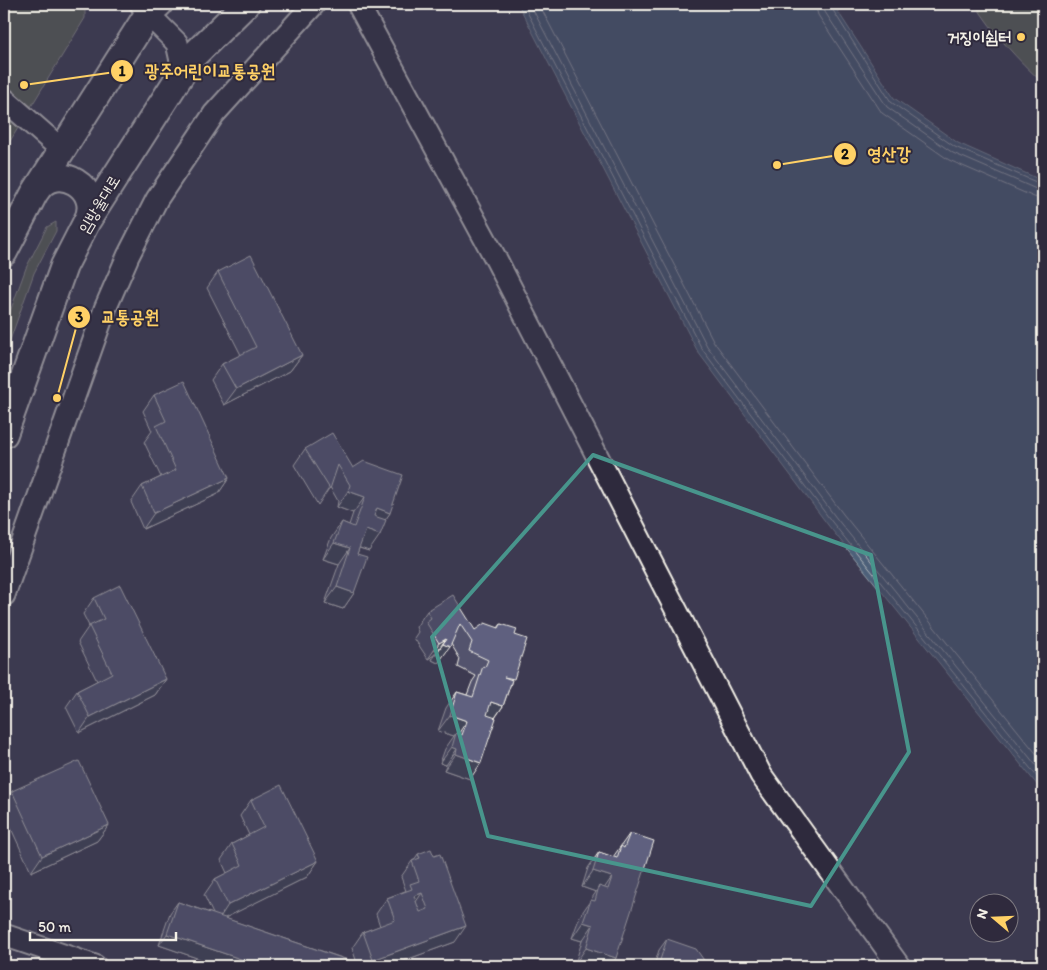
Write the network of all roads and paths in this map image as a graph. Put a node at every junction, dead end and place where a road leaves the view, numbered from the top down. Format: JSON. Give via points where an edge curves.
{"nodes":[{"id":1,"x":246,"y":4,"type":"edge"},
{"id":2,"x":314,"y":4,"type":"edge"},
{"id":3,"x":358,"y":4,"type":"edge"},
{"id":4,"x":149,"y":7,"type":"edge"},
{"id":5,"x":183,"y":70,"type":"junction"},
{"id":6,"x":4,"y":99,"type":"edge"},
{"id":7,"x":62,"y":150,"type":"junction"},
{"id":8,"x":34,"y":194,"type":"junction"},
{"id":9,"x":87,"y":221,"type":"junction"},
{"id":10,"x":4,"y":252,"type":"edge"},
{"id":11,"x":4,"y":434,"type":"edge"},
{"id":12,"x":4,"y":595,"type":"edge"},
{"id":13,"x":4,"y":935,"type":"edge"},
{"id":14,"x":95,"y":966,"type":"edge"},
{"id":15,"x":899,"y":966,"type":"edge"}],
"edges":[{"from":1,"to":5,"type":"main road","name":"임방울대로"},
{"from":2,"to":12,"type":"street","via":[[214,114],[157,199],[106,309]]},
{"from":3,"to":15,"type":"street","via":[[497,261],[761,775]]},
{"from":4,"to":5,"type":"street","via":[[177,43]]},
{"from":4,"to":7,"type":"main road"},
{"from":5,"to":9,"type":"main road","name":"임방울대로"},
{"from":6,"to":7,"type":"street"},
{"from":7,"to":8,"type":"main road"},
{"from":8,"to":9,"type":"main road","via":[[46,181],[56,178],[74,180],[88,194],[91,213]]},
{"from":8,"to":10,"type":"main road"},
{"from":9,"to":11,"type":"main road","name":"임방울대로","via":[[64,266]]},
{"from":13,"to":14,"type":"street"}]}
